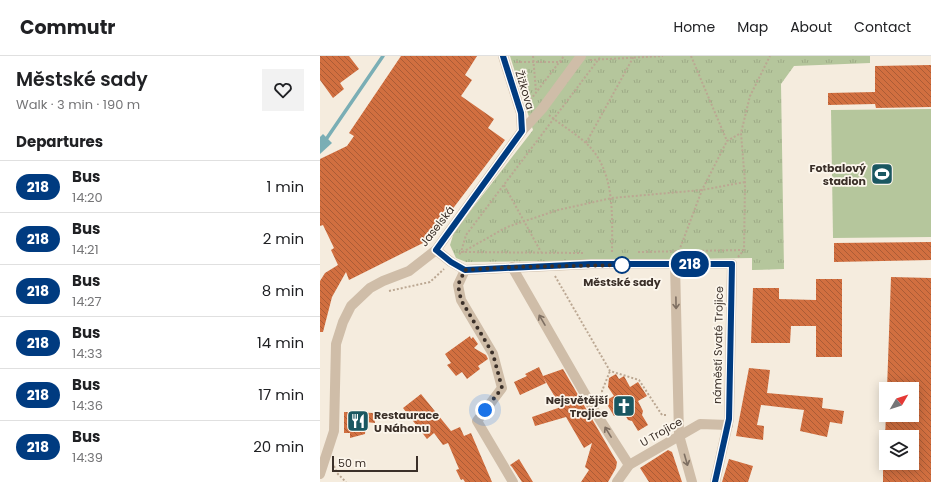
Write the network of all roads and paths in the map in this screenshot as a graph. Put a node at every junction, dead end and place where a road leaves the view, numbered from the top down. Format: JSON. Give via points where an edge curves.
{"nodes":[{"id":1,"x":532,"y":56,"type":"edge"},
{"id":2,"x":564,"y":56,"type":"edge"},
{"id":3,"x":601,"y":56,"type":"edge"},
{"id":4,"x":663,"y":56,"type":"edge"},
{"id":5,"x":691,"y":56,"type":"edge"},
{"id":6,"x":770,"y":56,"type":"edge"},
{"id":7,"x":633,"y":57,"type":"edge"},
{"id":8,"x":579,"y":58,"type":"edge"},
{"id":9,"x":506,"y":59,"type":"edge"},
{"id":10,"x":598,"y":60,"type":"junction"},
{"id":11,"x":532,"y":62,"type":"junction"},
{"id":12,"x":559,"y":62,"type":"junction"},
{"id":13,"x":536,"y":92,"type":"junction"},
{"id":14,"x":531,"y":99,"type":"junction"},
{"id":15,"x":542,"y":110,"type":"junction"},
{"id":16,"x":521,"y":113,"type":"junction"},
{"id":17,"x":554,"y":120,"type":"junction"},
{"id":18,"x":522,"y":131,"type":"junction"},
{"id":19,"x":741,"y":133,"type":"junction"},
{"id":20,"x":727,"y":141,"type":"junction"},
{"id":21,"x":586,"y":143,"type":"junction"},
{"id":22,"x":745,"y":182,"type":"junction"},
{"id":23,"x":504,"y":185,"type":"junction"},
{"id":24,"x":702,"y":190,"type":"junction"},
{"id":25,"x":612,"y":198,"type":"junction"},
{"id":26,"x":524,"y":221,"type":"junction"},
{"id":27,"x":436,"y":250,"type":"junction"},
{"id":28,"x":744,"y":250,"type":"junction"},
{"id":29,"x":679,"y":251,"type":"junction"},
{"id":30,"x":461,"y":252,"type":"junction"},
{"id":31,"x":541,"y":252,"type":"junction"},
{"id":32,"x":634,"y":252,"type":"dead end"},
{"id":33,"x":588,"y":253,"type":"dead end"},
{"id":34,"x":612,"y":253,"type":"junction"},
{"id":35,"x":619,"y":253,"type":"dead end"},
{"id":36,"x":675,"y":264,"type":"junction"},
{"id":37,"x":732,"y":264,"type":"junction"},
{"id":38,"x":612,"y":265,"type":"junction"},
{"id":39,"x":549,"y":266,"type":"junction"},
{"id":40,"x":512,"y":267,"type":"junction"},
{"id":41,"x":465,"y":270,"type":"junction"},
{"id":42,"x":442,"y":271,"type":"dead end"},
{"id":43,"x":383,"y":293,"type":"dead end"},
{"id":44,"x":610,"y":371,"type":"junction"},
{"id":45,"x":597,"y":415,"type":"junction"},
{"id":46,"x":678,"y":416,"type":"junction"},
{"id":47,"x":728,"y":425,"type":"junction"},
{"id":48,"x":679,"y":435,"type":"junction"},
{"id":49,"x":334,"y":463,"type":"dead end"},
{"id":50,"x":628,"y":465,"type":"junction"},
{"id":51,"x":320,"y":474,"type":"edge"},
{"id":52,"x":346,"y":482,"type":"edge"},
{"id":53,"x":513,"y":482,"type":"edge"},
{"id":54,"x":617,"y":482,"type":"edge"},
{"id":55,"x":692,"y":482,"type":"edge"},
{"id":56,"x":715,"y":482,"type":"edge"}],
"edges":[{"from":1,"to":11,"type":"path"},
{"from":2,"to":12,"type":"path"},
{"from":3,"to":10,"type":"path"},
{"from":4,"to":7,"type":"path"},
{"from":5,"to":20,"type":"path"},
{"from":6,"to":19,"type":"path","via":[[750,96]]},
{"from":7,"to":10,"type":"path"},
{"from":7,"to":21,"type":"path"},
{"from":8,"to":10,"type":"path"},
{"from":8,"to":12,"type":"path"},
{"from":8,"to":15,"type":"street","name":"Jaselská"},
{"from":9,"to":11,"type":"path"},
{"from":9,"to":16,"type":"street","name":"Žižkova"},
{"from":10,"to":17,"type":"path"},
{"from":11,"to":12,"type":"path"},
{"from":11,"to":13,"type":"path"},
{"from":12,"to":13,"type":"path"},
{"from":13,"to":14,"type":"path"},
{"from":14,"to":15,"type":"path"},
{"from":14,"to":16,"type":"path"},
{"from":15,"to":17,"type":"path"},
{"from":15,"to":18,"type":"street","name":"Jaselská"},
{"from":16,"to":18,"type":"street","name":"Žižkova"},
{"from":17,"to":21,"type":"path"},
{"from":17,"to":23,"type":"path"},
{"from":18,"to":27,"type":"street","name":"Jaselská"},
{"from":19,"to":20,"type":"path"},
{"from":19,"to":22,"type":"path"},
{"from":20,"to":24,"type":"path"},
{"from":21,"to":25,"type":"path","via":[[604,170]]},
{"from":22,"to":24,"type":"path"},
{"from":22,"to":28,"type":"path"},
{"from":23,"to":26,"type":"path"},
{"from":23,"to":30,"type":"path","via":[[466,235]]},
{"from":24,"to":25,"type":"path"},
{"from":24,"to":29,"type":"path"},
{"from":25,"to":26,"type":"path","via":[[558,210]]},
{"from":25,"to":34,"type":"path"},
{"from":26,"to":30,"type":"path","via":[[507,227]]},
{"from":26,"to":31,"type":"path"},
{"from":27,"to":41,"type":"street"},
{"from":27,"to":51,"type":"street","name":"Jaselská","via":[[408,271],[370,288],[351,306],[336,344],[334,432]]},
{"from":28,"to":29,"type":"path"},
{"from":28,"to":37,"type":"path"},
{"from":29,"to":32,"type":"path"},
{"from":30,"to":31,"type":"path"},
{"from":31,"to":33,"type":"path"},
{"from":31,"to":39,"type":"path"},
{"from":34,"to":35,"type":"path"},
{"from":34,"to":38,"type":"path"},
{"from":36,"to":37,"type":"street"},
{"from":36,"to":38,"type":"street"},
{"from":36,"to":46,"type":"street","one_way":true},
{"from":37,"to":47,"type":"street","name":"náměstí Svaté Trojice"},
{"from":38,"to":39,"type":"street"},
{"from":39,"to":40,"type":"street"},
{"from":39,"to":44,"type":"path"},
{"from":40,"to":41,"type":"street"},
{"from":45,"to":40,"type":"street","one_way":true},
{"from":41,"to":53,"type":"street","via":[[458,285],[461,300],[493,354],[502,388],[477,421]]},
{"from":42,"to":43,"type":"path","via":[[430,282]]},
{"from":44,"to":45,"type":"path","via":[[602,391],[604,410]]},
{"from":44,"to":46,"type":"path","via":[[639,380],[662,415]]},
{"from":50,"to":45,"type":"street","one_way":true},
{"from":46,"to":48,"type":"street"},
{"from":47,"to":48,"type":"street","name":"U Trojice","via":[[700,424]]},
{"from":47,"to":56,"type":"street","name":"náměstí Svaté Trojice"},
{"from":48,"to":50,"type":"street","name":"U Trojice"},
{"from":48,"to":55,"type":"street","one_way":true},
{"from":49,"to":52,"type":"path","via":[[337,473]]},
{"from":50,"to":54,"type":"street","name":"U Trojice"}]}
